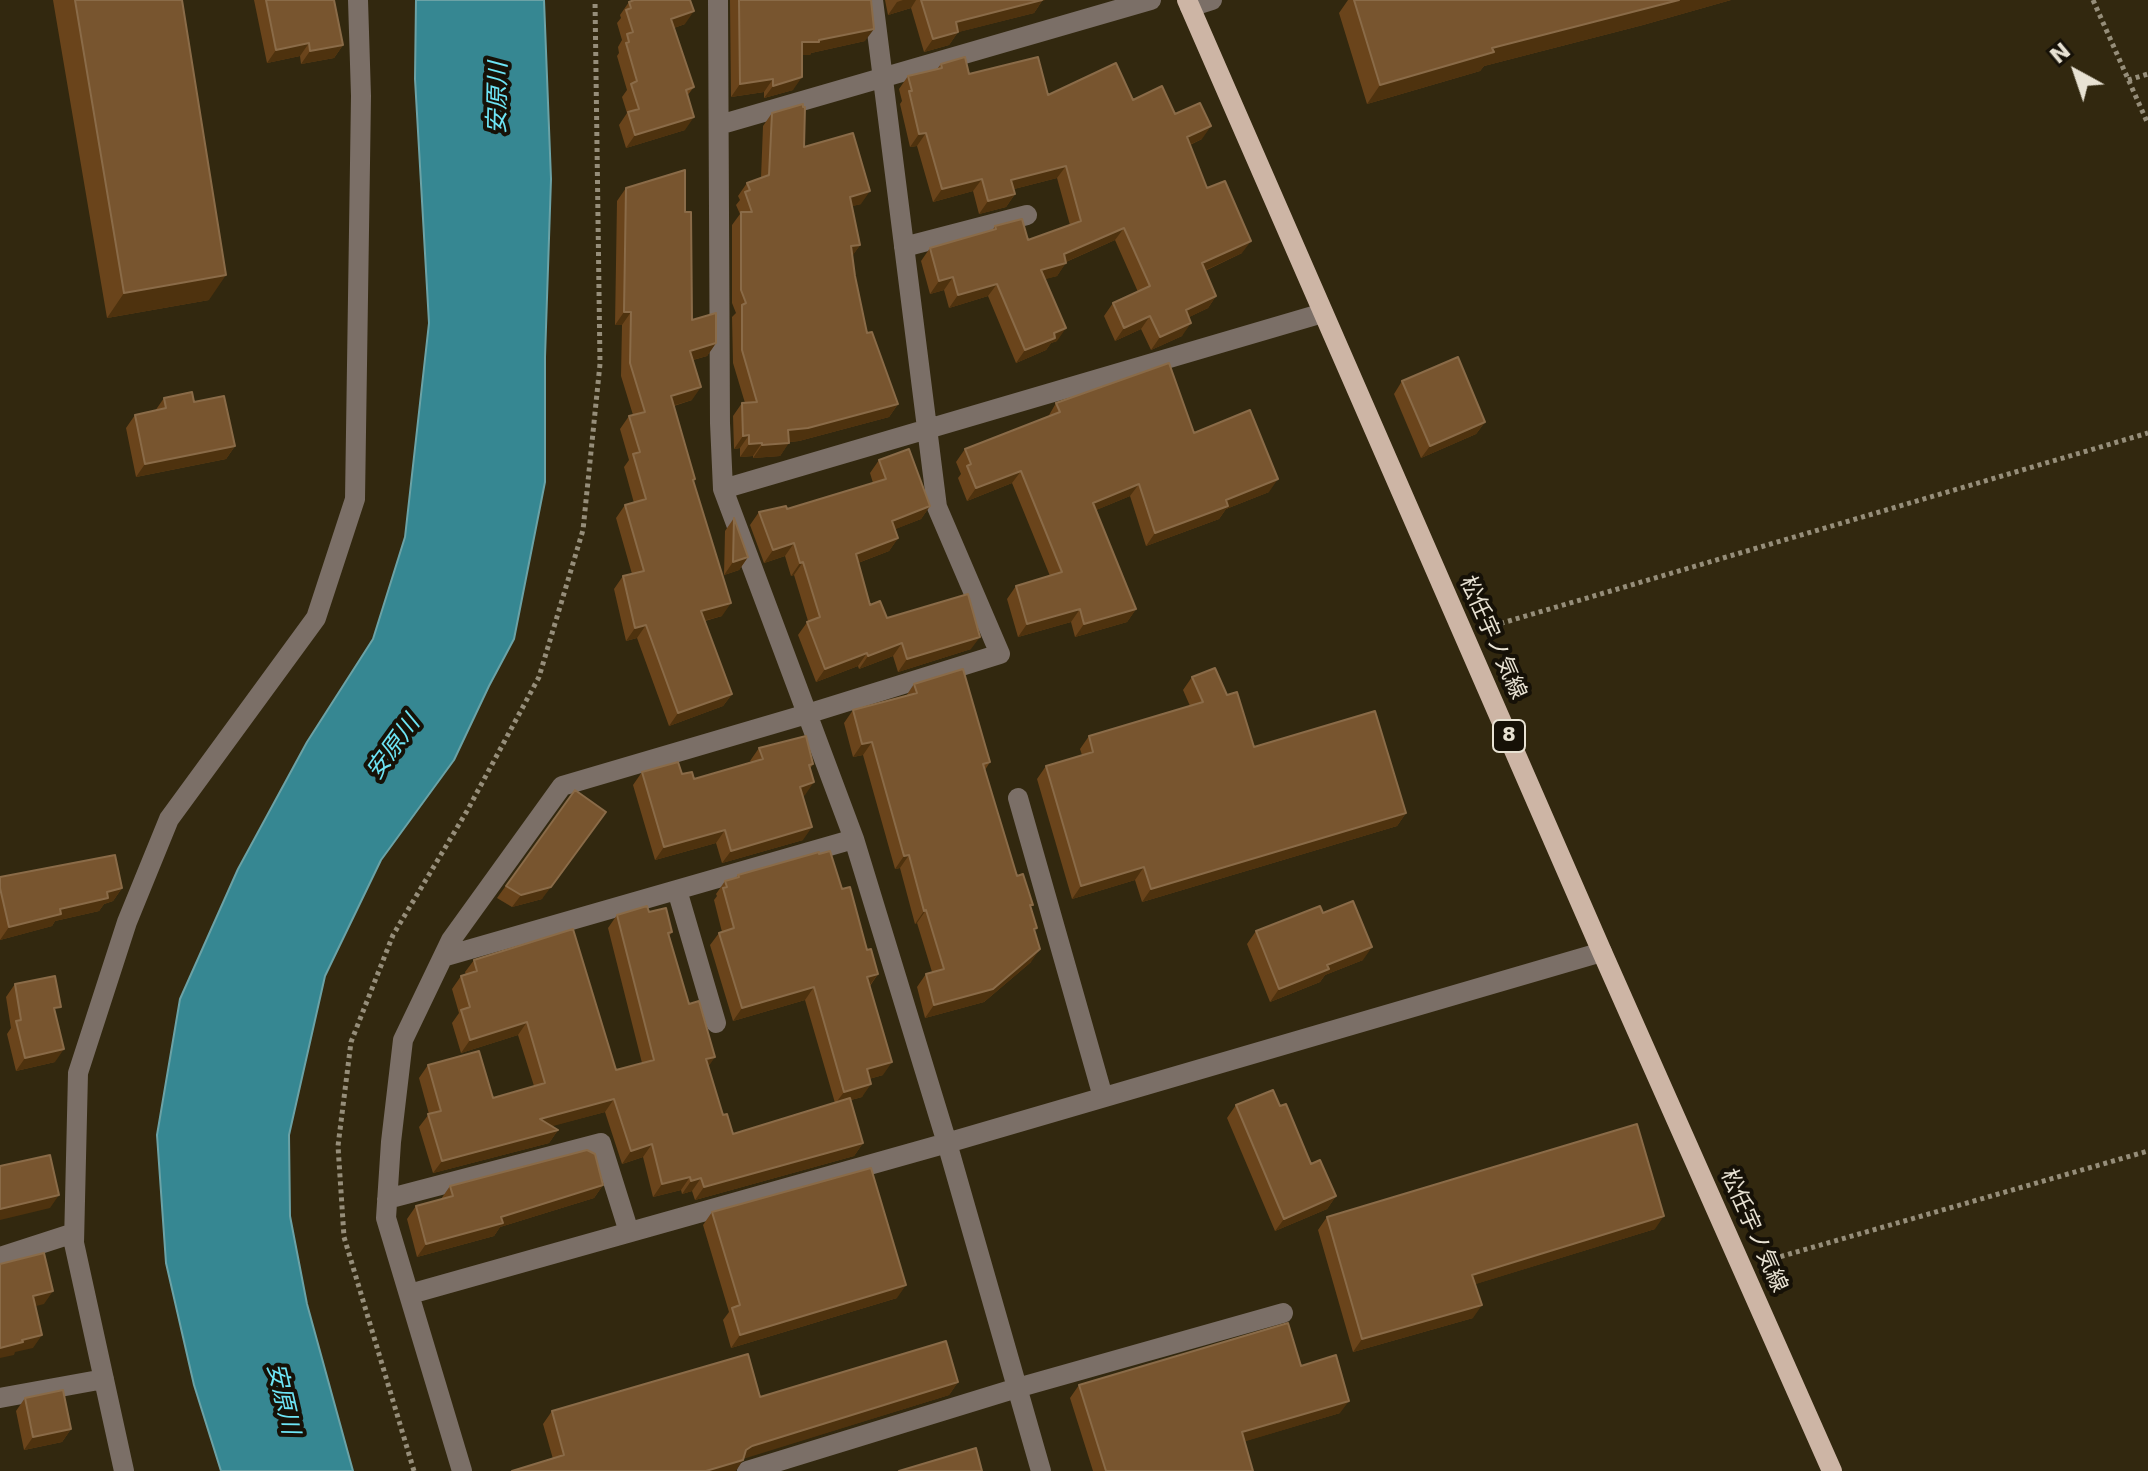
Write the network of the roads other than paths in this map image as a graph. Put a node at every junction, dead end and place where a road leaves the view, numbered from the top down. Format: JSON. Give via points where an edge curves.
{"nodes":[{"id":1,"x":358,"y":0,"type":"edge"},
{"id":2,"x":718,"y":0,"type":"edge"},
{"id":3,"x":873,"y":0,"type":"edge"},
{"id":4,"x":1151,"y":0,"type":"edge"},
{"id":5,"x":1212,"y":0,"type":"edge"},
{"id":6,"x":1189,"y":3,"type":"edge"},
{"id":7,"x":883,"y":76,"type":"junction"},
{"id":8,"x":719,"y":125,"type":"junction"},
{"id":9,"x":1027,"y":215,"type":"dead end"},
{"id":10,"x":904,"y":247,"type":"junction"},
{"id":11,"x":1323,"y":313,"type":"junction"},
{"id":12,"x":927,"y":429,"type":"junction"},
{"id":13,"x":723,"y":489,"type":"junction"},
{"id":14,"x":807,"y":714,"type":"junction"},
{"id":15,"x":1018,"y":798,"type":"dead end"},
{"id":16,"x":854,"y":839,"type":"junction"},
{"id":17,"x":677,"y":890,"type":"junction"},
{"id":18,"x":1602,"y":952,"type":"junction"},
{"id":19,"x":443,"y":957,"type":"junction"},
{"id":20,"x":716,"y":1023,"type":"dead end"},
{"id":21,"x":1103,"y":1097,"type":"junction"},
{"id":22,"x":947,"y":1143,"type":"junction"},
{"id":23,"x":387,"y":1199,"type":"junction"},
{"id":24,"x":629,"y":1232,"type":"junction"},
{"id":25,"x":74,"y":1233,"type":"junction"},
{"id":26,"x":0,"y":1257,"type":"edge"},
{"id":27,"x":410,"y":1294,"type":"junction"},
{"id":28,"x":1283,"y":1313,"type":"dead end"},
{"id":29,"x":104,"y":1379,"type":"junction"},
{"id":30,"x":1017,"y":1388,"type":"junction"},
{"id":31,"x":0,"y":1398,"type":"edge"},
{"id":32,"x":124,"y":1471,"type":"edge"},
{"id":33,"x":462,"y":1471,"type":"edge"},
{"id":34,"x":747,"y":1471,"type":"edge"},
{"id":35,"x":1041,"y":1471,"type":"edge"},
{"id":36,"x":1832,"y":1471,"type":"edge"}],
"edges":[{"from":1,"to":25,"type":"street","via":[[355,499],[316,618],[169,819],[127,922],[78,1073]]},
{"from":2,"to":8,"type":"street"},
{"from":3,"to":7,"type":"street"},
{"from":4,"to":7,"type":"street"},
{"from":5,"to":6,"type":"street"},
{"from":6,"to":11,"type":"main road","name":"松任宇ノ気線","number":"8"},
{"from":7,"to":8,"type":"street"},
{"from":7,"to":10,"type":"street"},
{"from":8,"to":13,"type":"street"},
{"from":9,"to":10,"type":"street"},
{"from":10,"to":12,"type":"street"},
{"from":11,"to":12,"type":"street"},
{"from":11,"to":18,"type":"main road","name":"松任宇ノ気線","number":"8"},
{"from":12,"to":13,"type":"street"},
{"from":12,"to":14,"type":"street","via":[[937,507],[1000,654]]},
{"from":13,"to":14,"type":"street"},
{"from":14,"to":16,"type":"street"},
{"from":14,"to":19,"type":"street","via":[[562,786]]},
{"from":15,"to":21,"type":"street"},
{"from":16,"to":17,"type":"street"},
{"from":16,"to":22,"type":"street"},
{"from":17,"to":19,"type":"street"},
{"from":17,"to":20,"type":"street"},
{"from":18,"to":21,"type":"street"},
{"from":18,"to":36,"type":"main road","name":"松任宇ノ気線","number":"8"},
{"from":19,"to":23,"type":"street","via":[[403,1040]]},
{"from":21,"to":22,"type":"street"},
{"from":22,"to":24,"type":"street"},
{"from":22,"to":30,"type":"street"},
{"from":23,"to":24,"type":"street","via":[[601,1143]]},
{"from":23,"to":27,"type":"street","via":[[386,1218]]},
{"from":24,"to":27,"type":"street"},
{"from":25,"to":26,"type":"street"},
{"from":25,"to":29,"type":"street"},
{"from":27,"to":33,"type":"street"},
{"from":28,"to":30,"type":"street"},
{"from":29,"to":31,"type":"street"},
{"from":29,"to":32,"type":"street"},
{"from":30,"to":34,"type":"street"},
{"from":30,"to":35,"type":"street"}]}
